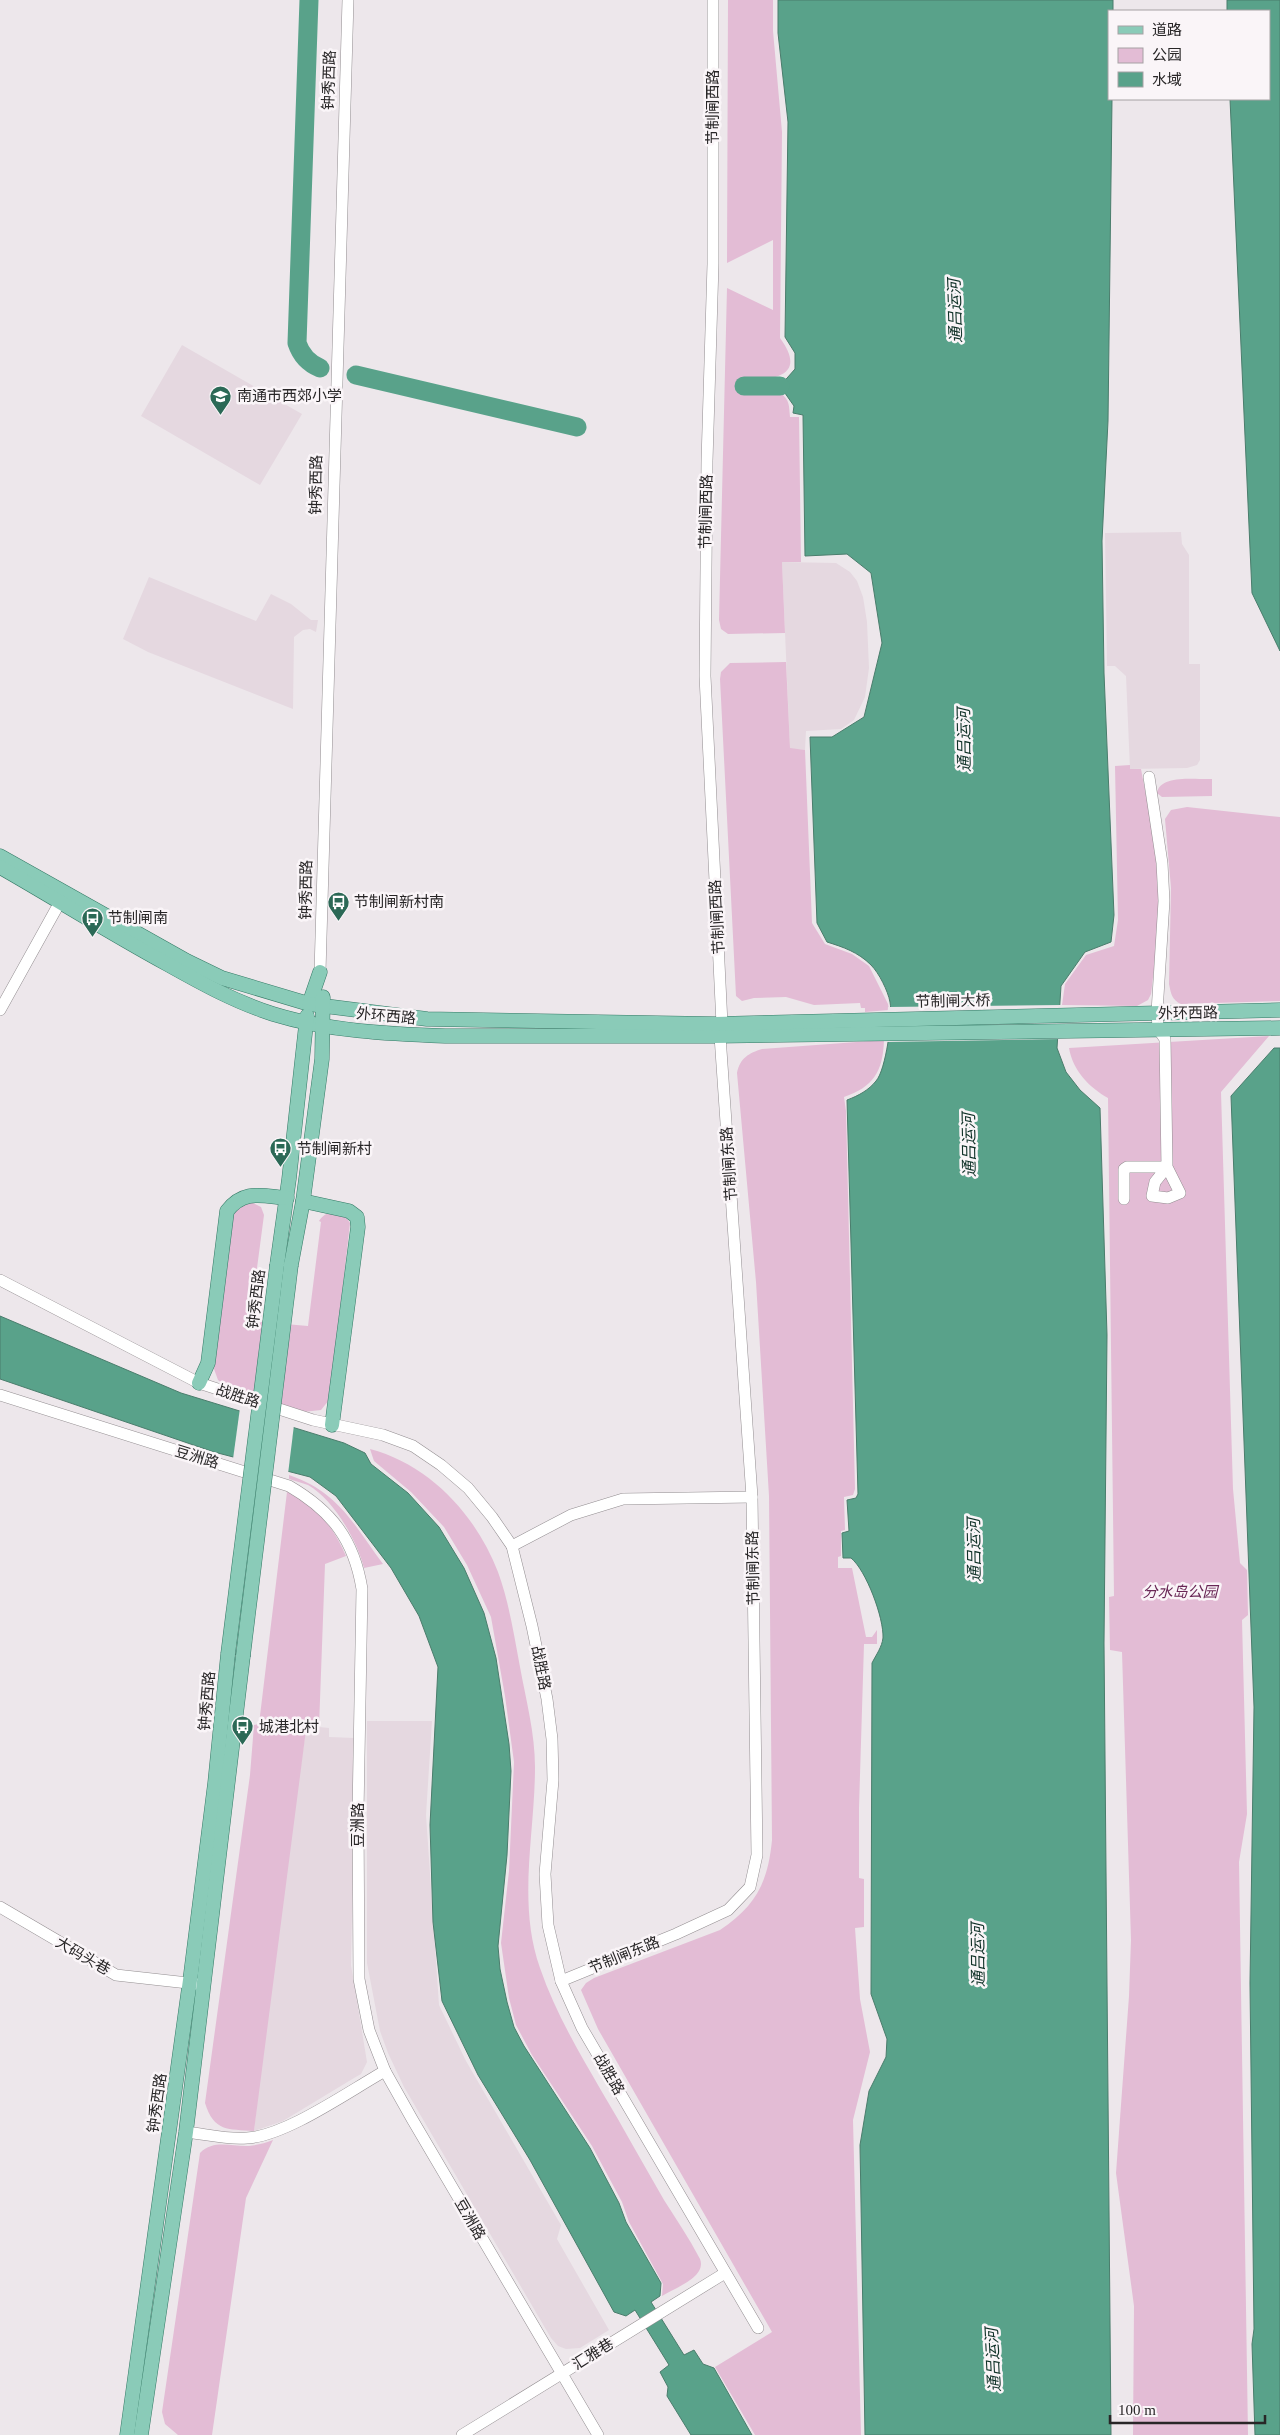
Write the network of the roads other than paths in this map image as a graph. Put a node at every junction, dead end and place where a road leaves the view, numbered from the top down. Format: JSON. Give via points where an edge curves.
{"nodes":[{"id":1,"x":348,"y":0,"type":"edge"},
{"id":2,"x":713,"y":0,"type":"edge"},
{"id":3,"x":1149,"y":777,"type":"dead end"},
{"id":4,"x":0,"y":856,"type":"edge"},
{"id":5,"x":0,"y":867,"type":"edge"},
{"id":6,"x":60,"y":902,"type":"junction"},
{"id":7,"x":320,"y":972,"type":"junction"},
{"id":8,"x":309,"y":1004,"type":"junction"},
{"id":9,"x":324,"y":1006,"type":"junction"},
{"id":10,"x":0,"y":1010,"type":"edge"},
{"id":11,"x":1280,"y":1010,"type":"edge"},
{"id":12,"x":1157,"y":1012,"type":"junction"},
{"id":13,"x":1099,"y":1014,"type":"joint"},
{"id":14,"x":306,"y":1023,"type":"junction"},
{"id":15,"x":324,"y":1026,"type":"junction"},
{"id":16,"x":808,"y":1027,"type":"junction"},
{"id":17,"x":1280,"y":1028,"type":"edge"},
{"id":18,"x":1158,"y":1029,"type":"junction"},
{"id":19,"x":721,"y":1030,"type":"junction"},
{"id":20,"x":1097,"y":1030,"type":"joint"},
{"id":21,"x":287,"y":1198,"type":"junction"},
{"id":22,"x":1124,"y":1199,"type":"dead end"},
{"id":23,"x":303,"y":1201,"type":"junction"},
{"id":24,"x":284,"y":1265,"type":"junction"},
{"id":25,"x":0,"y":1280,"type":"edge"},
{"id":26,"x":200,"y":1383,"type":"junction"},
{"id":27,"x":0,"y":1395,"type":"edge"},
{"id":28,"x":332,"y":1425,"type":"junction"},
{"id":29,"x":752,"y":1497,"type":"junction"},
{"id":30,"x":512,"y":1546,"type":"junction"},
{"id":31,"x":0,"y":1907,"type":"edge"},
{"id":32,"x":561,"y":1981,"type":"junction"},
{"id":33,"x":189,"y":1984,"type":"junction"},
{"id":34,"x":204,"y":1985,"type":"junction"},
{"id":35,"x":385,"y":2071,"type":"junction"},
{"id":36,"x":186,"y":2132,"type":"junction"},
{"id":37,"x":725,"y":2273,"type":"junction"},
{"id":38,"x":758,"y":2328,"type":"dead end"},
{"id":39,"x":562,"y":2374,"type":"junction"},
{"id":40,"x":126,"y":2435,"type":"edge"},
{"id":41,"x":142,"y":2435,"type":"edge"},
{"id":42,"x":462,"y":2435,"type":"edge"},
{"id":43,"x":598,"y":2435,"type":"edge"}],
"edges":[{"from":1,"to":7,"type":"street","name":"钟秀西路"},
{"from":2,"to":19,"type":"street","name":"节制闸西路","via":[[713,264],[705,676]]},
{"from":3,"to":12,"type":"street","via":[[1162,863],[1164,901]]},
{"from":4,"to":8,"type":"main road","name":"外环西路","via":[[222,978]]},
{"from":5,"to":6,"type":"main road","name":"外环西路"},
{"from":6,"to":10,"type":"street"},
{"from":6,"to":14,"type":"main road","name":"外环西路","via":[[220,993],[272,1014]]},
{"from":7,"to":8,"type":"main road"},
{"from":7,"to":9,"type":"main road","name":"钟秀西路"},
{"from":8,"to":9,"type":"main road","name":"外环西路"},
{"from":8,"to":14,"type":"main road","name":"钟秀西路"},
{"from":9,"to":15,"type":"main road","name":"钟秀西路"},
{"from":9,"to":19,"type":"main road","name":"外环西路","via":[[427,1019]]},
{"from":11,"to":12,"type":"main road","name":"外环西路"},
{"from":12,"to":13,"type":"main road","name":"外环西路"},
{"from":12,"to":18,"type":"street"},
{"from":13,"to":16,"type":"main road","name":"节制闸大桥"},
{"from":14,"to":15,"type":"main road","name":"外环西路"},
{"from":14,"to":21,"type":"main road","name":"钟秀西路"},
{"from":15,"to":19,"type":"main road","name":"外环西路","via":[[402,1035],[445,1036]]},
{"from":15,"to":23,"type":"main road","name":"钟秀西路"},
{"from":16,"to":19,"type":"main road","name":"外环西路"},
{"from":16,"to":20,"type":"main road","name":"节制闸大桥"},
{"from":17,"to":18,"type":"main road","name":"外环西路"},
{"from":18,"to":20,"type":"main road","name":"外环西路"},
{"from":18,"to":22,"type":"street","via":[[1164,1038],[1167,1167],[1124,1169]]},
{"from":19,"to":29,"type":"street","name":"节制闸东路"},
{"from":21,"to":24,"type":"main road","name":"钟秀西路"},
{"from":21,"to":26,"type":"main road","via":[[248,1195],[235,1201],[227,1211],[208,1363]]},
{"from":23,"to":24,"type":"main road","name":"钟秀西路"},
{"from":23,"to":28,"type":"main road","via":[[350,1211],[356,1217],[358,1227]]},
{"from":24,"to":33,"type":"main road","name":"钟秀西路","bridge":true,"via":[[228,1654],[216,1783]]},
{"from":24,"to":34,"type":"main road","name":"钟秀西路","bridge":true},
{"from":25,"to":26,"type":"street","name":"战胜路"},
{"from":26,"to":28,"type":"street","name":"战胜路"},
{"from":27,"to":35,"type":"street","name":"豆洲路","via":[[289,1486],[326,1512],[351,1548],[362,1589],[359,1979],[369,2030]]},
{"from":28,"to":30,"type":"street","name":"战胜路","via":[[383,1435],[413,1446],[468,1488]]},
{"from":29,"to":30,"type":"street","via":[[623,1499],[571,1515]]},
{"from":29,"to":32,"type":"street","name":"节制闸东路","via":[[757,1855],[750,1887],[728,1910]]},
{"from":30,"to":32,"type":"street","name":"战胜路","via":[[532,1626],[552,1739],[553,1780],[545,1874],[548,1925]]},
{"from":31,"to":33,"type":"street","name":"大码头巷","via":[[116,1975]]},
{"from":32,"to":37,"type":"street","name":"战胜路","via":[[582,2028]]},
{"from":33,"to":34,"type":"street","name":"大码头巷"},
{"from":33,"to":40,"type":"main road","name":"钟秀西路"},
{"from":34,"to":36,"type":"main road","name":"钟秀西路"},
{"from":35,"to":36,"type":"street","via":[[265,2136],[246,2139]]},
{"from":35,"to":39,"type":"street","name":"豆洲路"},
{"from":36,"to":41,"type":"main road","name":"钟秀西路"},
{"from":37,"to":38,"type":"street","name":"战胜路"},
{"from":37,"to":39,"type":"street","name":"汇雅巷"},
{"from":39,"to":42,"type":"street","name":"汇雅巷"},
{"from":39,"to":43,"type":"street","name":"豆洲路"}]}
